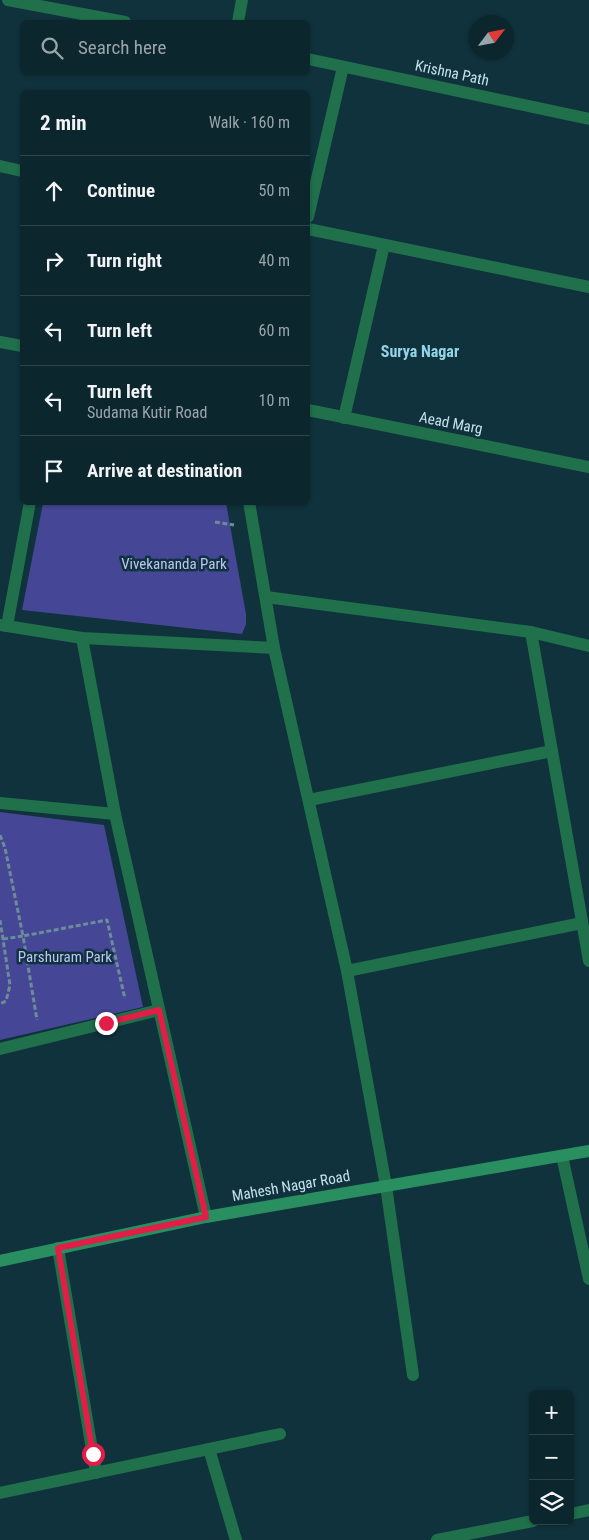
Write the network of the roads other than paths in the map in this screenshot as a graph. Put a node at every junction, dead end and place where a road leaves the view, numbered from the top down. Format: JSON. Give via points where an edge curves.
{"nodes":[{"id":1,"x":8,"y":0,"type":"edge"},
{"id":2,"x":242,"y":0,"type":"edge"},
{"id":3,"x":72,"y":6,"type":"edge"},
{"id":4,"x":118,"y":20,"type":"edge"},
{"id":5,"x":238,"y":20,"type":"edge"},
{"id":6,"x":310,"y":59,"type":"edge"},
{"id":7,"x":342,"y":67,"type":"junction"},
{"id":8,"x":589,"y":119,"type":"edge"},
{"id":9,"x":0,"y":166,"type":"edge"},
{"id":10,"x":20,"y":171,"type":"edge"},
{"id":11,"x":310,"y":208,"type":"edge"},
{"id":12,"x":310,"y":229,"type":"edge"},
{"id":13,"x":384,"y":245,"type":"junction"},
{"id":14,"x":589,"y":286,"type":"edge"},
{"id":15,"x":0,"y":342,"type":"edge"},
{"id":16,"x":20,"y":346,"type":"edge"},
{"id":17,"x":310,"y":410,"type":"edge"},
{"id":18,"x":344,"y":418,"type":"junction"},
{"id":19,"x":589,"y":467,"type":"edge"},
{"id":20,"x":29,"y":505,"type":"edge"},
{"id":21,"x":250,"y":505,"type":"edge"},
{"id":22,"x":266,"y":598,"type":"junction"},
{"id":23,"x":4,"y":626,"type":"edge"},
{"id":24,"x":531,"y":632,"type":"junction"},
{"id":25,"x":82,"y":638,"type":"junction"},
{"id":26,"x":589,"y":646,"type":"edge"},
{"id":27,"x":274,"y":648,"type":"junction"},
{"id":28,"x":552,"y":750,"type":"junction"},
{"id":29,"x":309,"y":800,"type":"junction"},
{"id":30,"x":0,"y":803,"type":"edge"},
{"id":31,"x":115,"y":814,"type":"junction"},
{"id":32,"x":582,"y":923,"type":"junction"},
{"id":33,"x":589,"y":961,"type":"edge"},
{"id":34,"x":347,"y":971,"type":"junction"},
{"id":35,"x":159,"y":1010,"type":"junction"},
{"id":36,"x":0,"y":1049,"type":"edge"},
{"id":37,"x":589,"y":1151,"type":"edge"},
{"id":38,"x":562,"y":1156,"type":"junction"},
{"id":39,"x":386,"y":1186,"type":"junction"},
{"id":40,"x":206,"y":1217,"type":"junction"},
{"id":41,"x":58,"y":1248,"type":"junction"},
{"id":42,"x":0,"y":1261,"type":"edge"},
{"id":43,"x":589,"y":1279,"type":"edge"},
{"id":44,"x":413,"y":1376,"type":"dead end"},
{"id":45,"x":280,"y":1434,"type":"dead end"},
{"id":46,"x":209,"y":1449,"type":"junction"},
{"id":47,"x":96,"y":1473,"type":"junction"},
{"id":48,"x":0,"y":1492,"type":"edge"},
{"id":49,"x":589,"y":1510,"type":"edge"},
{"id":50,"x":574,"y":1513,"type":"edge"},
{"id":51,"x":529,"y":1522,"type":"edge"},
{"id":52,"x":236,"y":1540,"type":"edge"},
{"id":53,"x":437,"y":1540,"type":"edge"}],
"edges":[{"from":1,"to":3,"type":"street"},
{"from":2,"to":5,"type":"street"},
{"from":3,"to":4,"type":"street"},
{"from":6,"to":7,"type":"street","name":"Krishna Path"},
{"from":7,"to":8,"type":"street","name":"Krishna Path"},
{"from":7,"to":11,"type":"street"},
{"from":9,"to":10,"type":"street"},
{"from":12,"to":13,"type":"street"},
{"from":13,"to":14,"type":"street"},
{"from":13,"to":18,"type":"street"},
{"from":15,"to":16,"type":"street"},
{"from":17,"to":18,"type":"street","name":"Aead Marg"},
{"from":18,"to":19,"type":"street","name":"Aead Marg"},
{"from":20,"to":23,"type":"street"},
{"from":21,"to":22,"type":"street"},
{"from":22,"to":24,"type":"street"},
{"from":22,"to":27,"type":"street"},
{"from":23,"to":25,"type":"street"},
{"from":24,"to":26,"type":"street"},
{"from":24,"to":28,"type":"street"},
{"from":25,"to":27,"type":"street"},
{"from":25,"to":31,"type":"street"},
{"from":27,"to":29,"type":"street"},
{"from":28,"to":29,"type":"street"},
{"from":28,"to":32,"type":"street"},
{"from":29,"to":34,"type":"street"},
{"from":30,"to":31,"type":"street"},
{"from":31,"to":35,"type":"street"},
{"from":32,"to":33,"type":"street"},
{"from":32,"to":34,"type":"street"},
{"from":34,"to":39,"type":"street"},
{"from":35,"to":36,"type":"street"},
{"from":35,"to":40,"type":"street"},
{"from":37,"to":38,"type":"street","name":"Mahesh Nagar Road"},
{"from":38,"to":39,"type":"street","name":"Mahesh Nagar Road"},
{"from":38,"to":43,"type":"street"},
{"from":39,"to":40,"type":"street","name":"Mahesh Nagar Road"},
{"from":39,"to":44,"type":"street"},
{"from":40,"to":41,"type":"street","name":"Mahesh Nagar Road"},
{"from":41,"to":42,"type":"street","name":"Mahesh Nagar Road"},
{"from":41,"to":47,"type":"street"},
{"from":45,"to":46,"type":"street"},
{"from":46,"to":47,"type":"street"},
{"from":46,"to":52,"type":"street"},
{"from":47,"to":48,"type":"street"},
{"from":49,"to":50,"type":"street"},
{"from":51,"to":53,"type":"street"}]}
